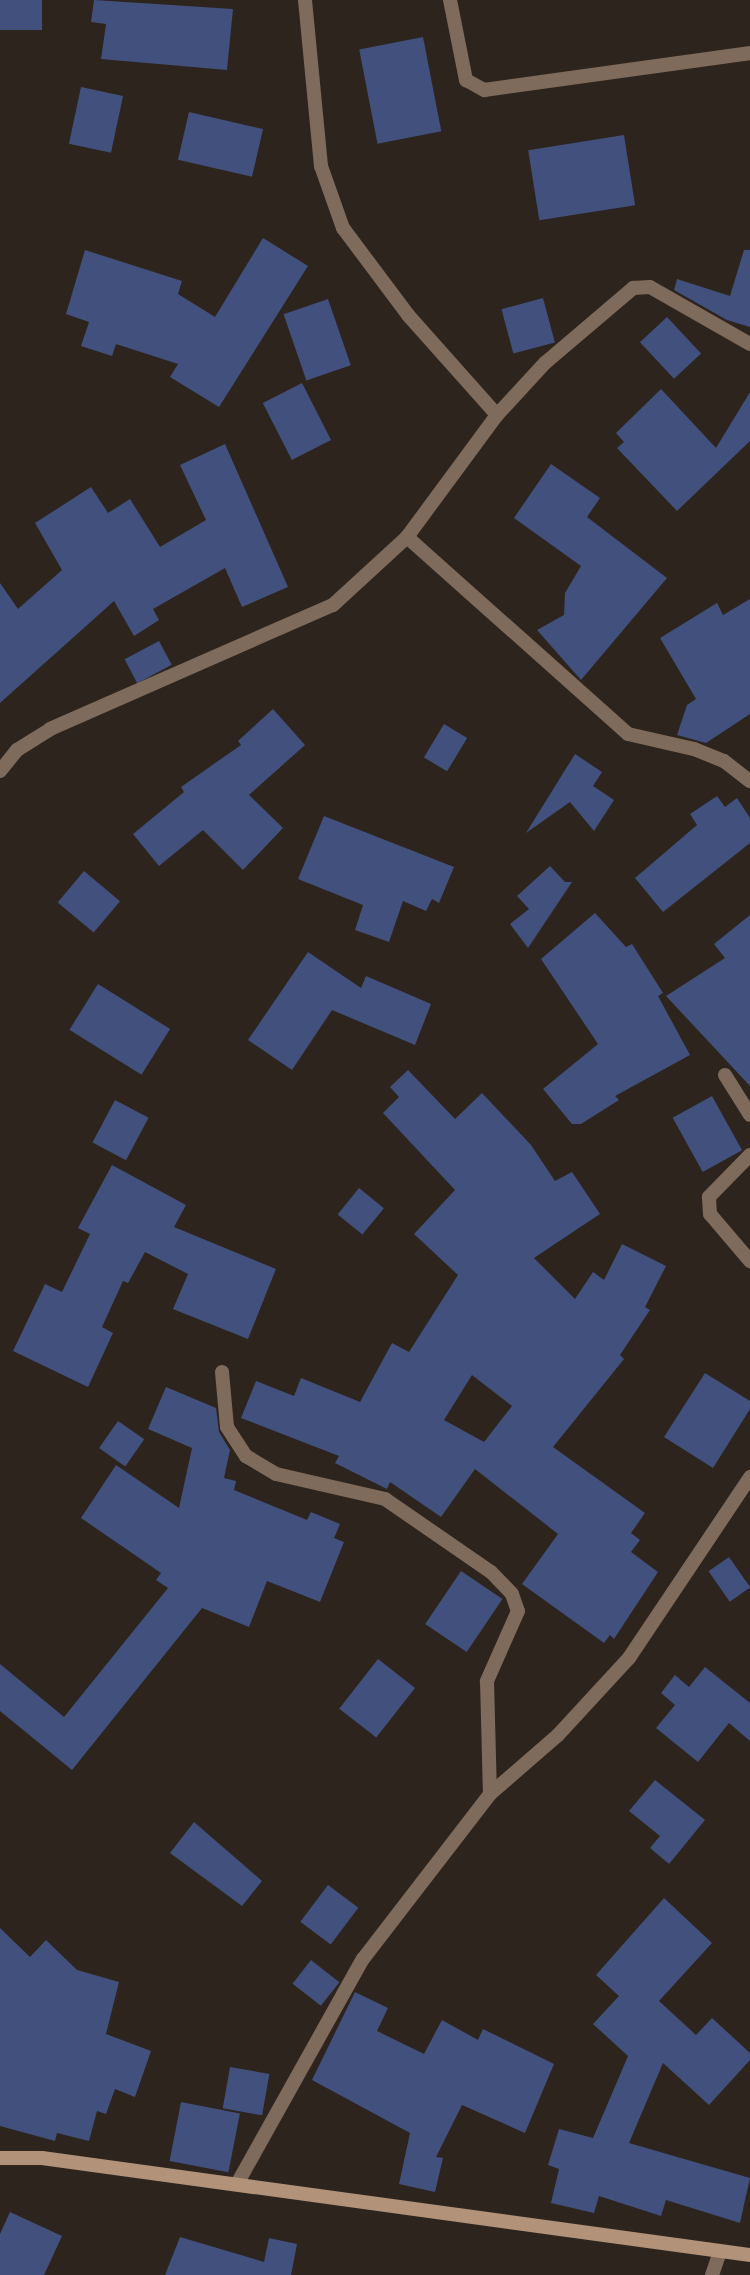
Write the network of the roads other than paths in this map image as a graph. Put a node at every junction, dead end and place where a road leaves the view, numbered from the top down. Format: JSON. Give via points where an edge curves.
{"nodes":[{"id":1,"x":305,"y":0,"type":"edge"},
{"id":2,"x":450,"y":0,"type":"edge"},
{"id":3,"x":750,"y":53,"type":"edge"},
{"id":4,"x":750,"y":344,"type":"edge"},
{"id":5,"x":497,"y":415,"type":"junction"},
{"id":6,"x":407,"y":537,"type":"junction"},
{"id":7,"x":0,"y":771,"type":"edge"},
{"id":8,"x":750,"y":781,"type":"edge"},
{"id":9,"x":725,"y":1075,"type":"dead end"},
{"id":10,"x":750,"y":1115,"type":"edge"},
{"id":11,"x":750,"y":1155,"type":"edge"},
{"id":12,"x":750,"y":1261,"type":"edge"},
{"id":13,"x":222,"y":1372,"type":"dead end"},
{"id":14,"x":750,"y":1477,"type":"edge"},
{"id":15,"x":490,"y":1794,"type":"junction"},
{"id":16,"x":0,"y":2158,"type":"edge"},
{"id":17,"x":237,"y":2184,"type":"junction"},
{"id":18,"x":720,"y":2252,"type":"junction"},
{"id":19,"x":750,"y":2255,"type":"edge"},
{"id":20,"x":712,"y":2275,"type":"edge"}],
"edges":[{"from":1,"to":5,"type":"street","via":[[321,166],[343,228],[408,315]]},
{"from":2,"to":3,"type":"street","via":[[466,80],[484,90]]},
{"from":4,"to":5,"type":"street","via":[[650,287],[633,288],[545,363]]},
{"from":5,"to":6,"type":"street"},
{"from":6,"to":7,"type":"street","via":[[333,605],[50,729],[17,750]]},
{"from":6,"to":8,"type":"street","via":[[628,734],[694,749],[724,761]]},
{"from":9,"to":10,"type":"street"},
{"from":11,"to":12,"type":"street","via":[[709,1197],[710,1214]]},
{"from":13,"to":15,"type":"street","via":[[227,1427],[246,1456],[276,1474],[385,1499],[491,1572],[512,1594],[518,1611],[487,1681]]},
{"from":14,"to":15,"type":"street","via":[[629,1658],[558,1735]]},
{"from":15,"to":17,"type":"street","via":[[363,1959]]},
{"from":16,"to":17,"type":"street","via":[[42,2158]]},
{"from":17,"to":18,"type":"street"},
{"from":18,"to":19,"type":"street"},
{"from":18,"to":20,"type":"street"}]}
